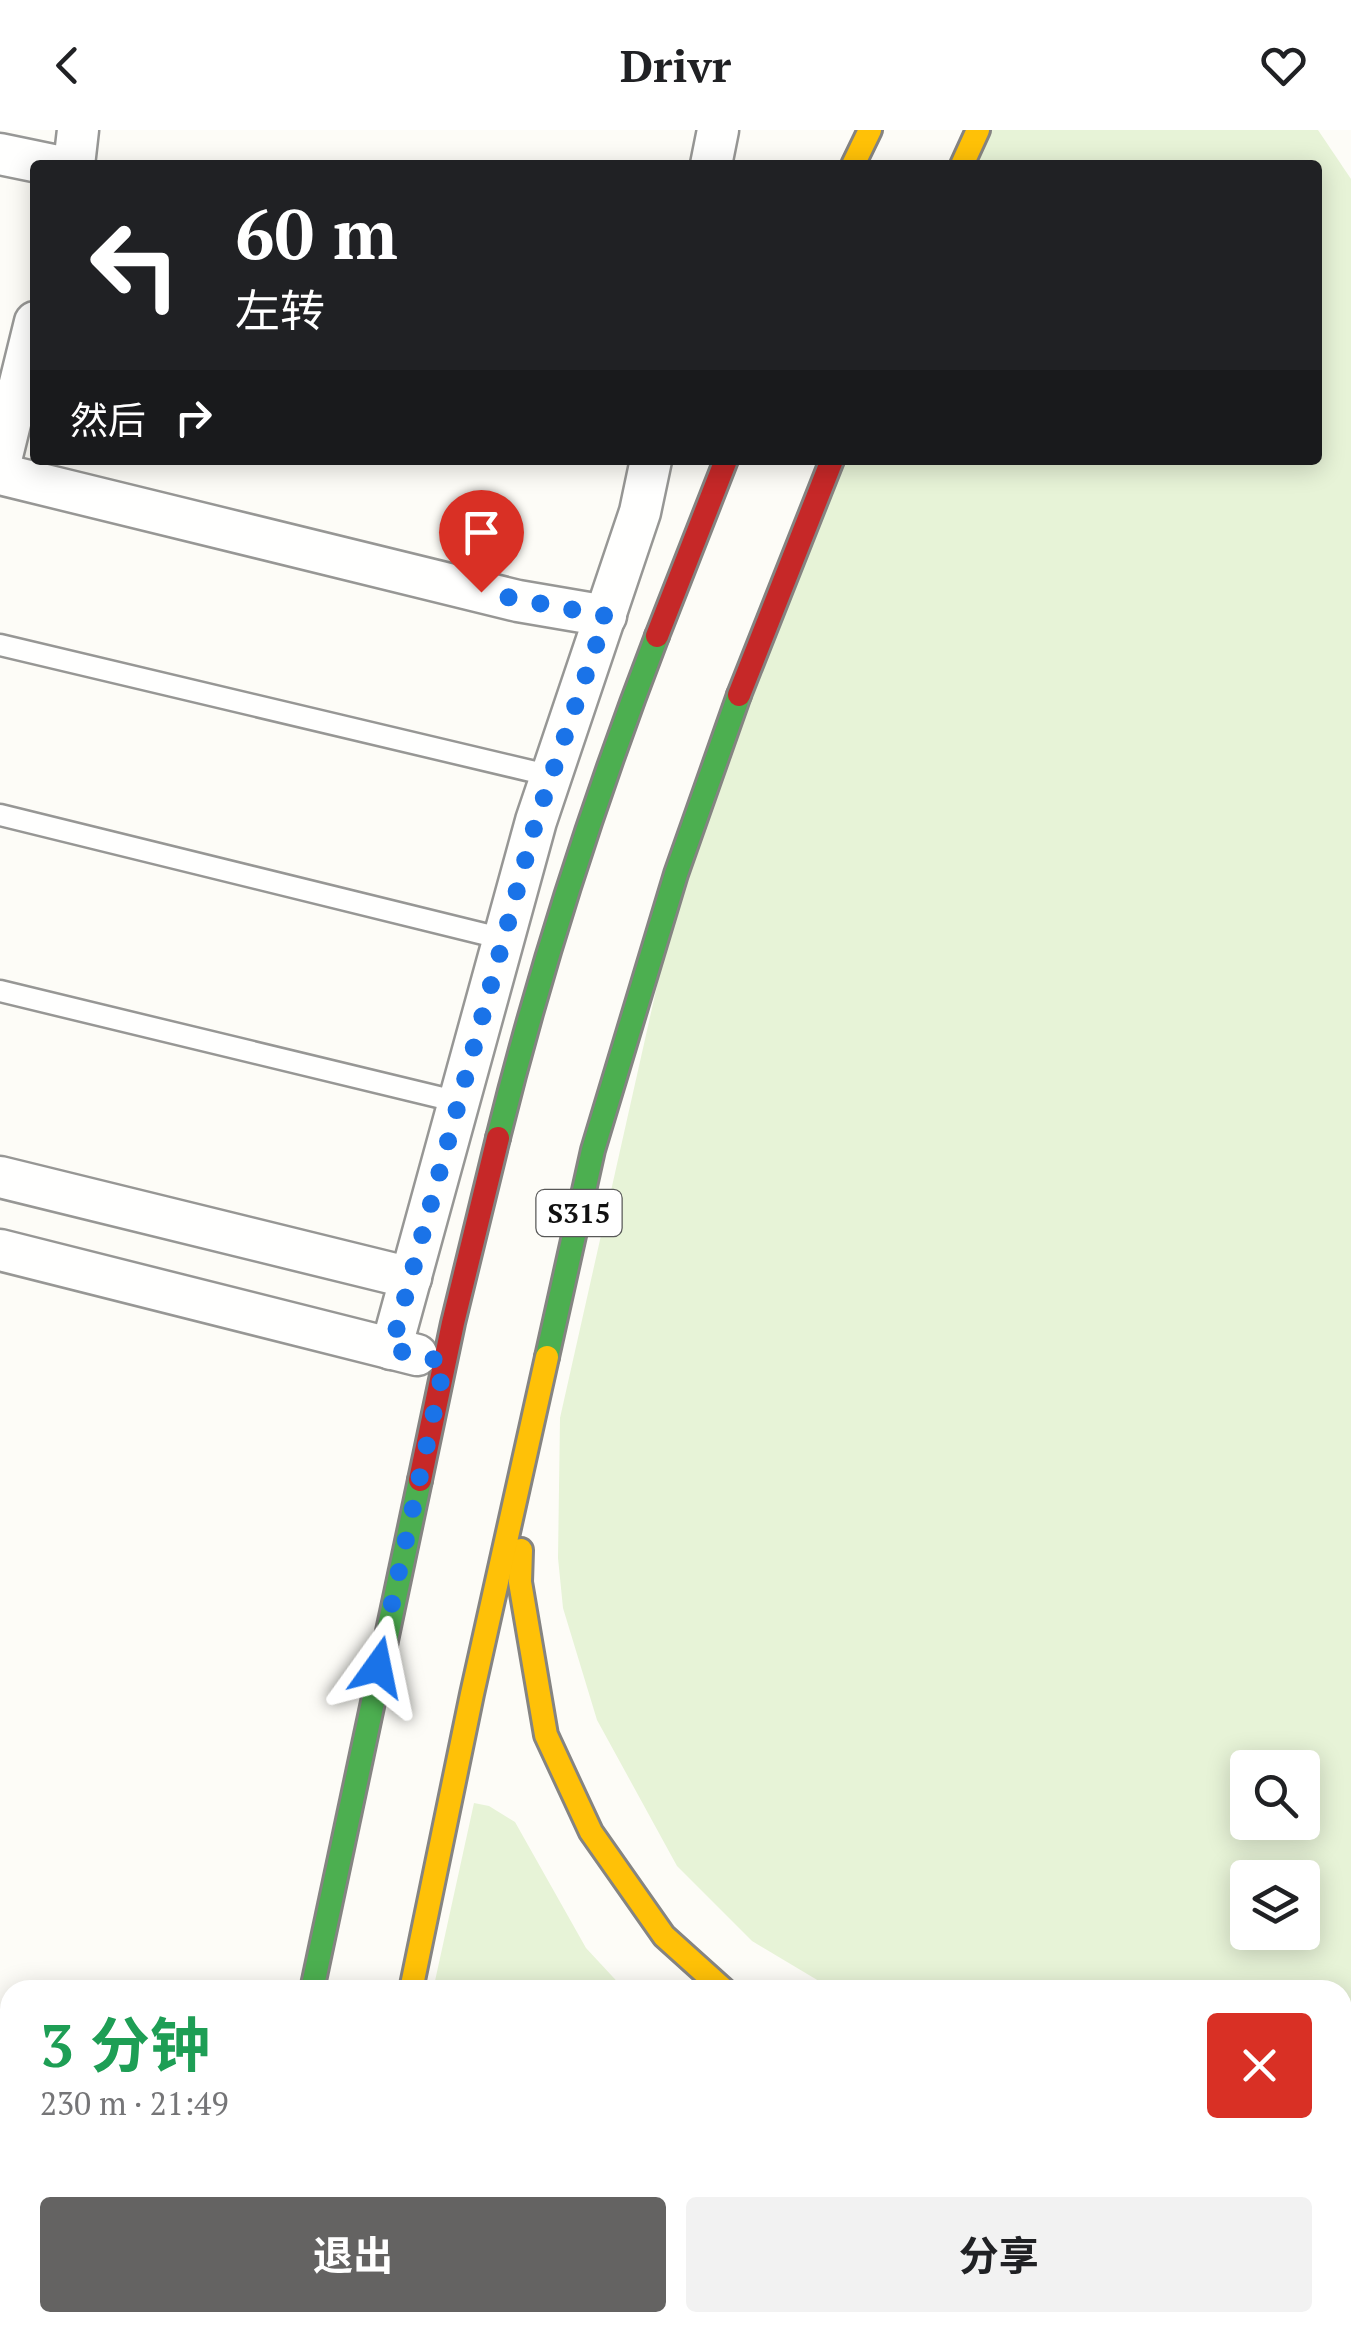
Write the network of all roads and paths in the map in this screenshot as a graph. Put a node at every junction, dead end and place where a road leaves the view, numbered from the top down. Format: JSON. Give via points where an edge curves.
{"nodes":[{"id":1,"x":78,"y":130,"type":"edge"},
{"id":2,"x":718,"y":130,"type":"edge"},
{"id":3,"x":870,"y":130,"type":"edge"},
{"id":4,"x":978,"y":130,"type":"edge"},
{"id":5,"x":0,"y":154,"type":"edge"},
{"id":6,"x":30,"y":160,"type":"edge"},
{"id":7,"x":75,"y":160,"type":"edge"},
{"id":8,"x":711,"y":160,"type":"edge"},
{"id":9,"x":855,"y":160,"type":"edge"},
{"id":10,"x":964,"y":160,"type":"edge"},
{"id":11,"x":30,"y":342,"type":"edge"},
{"id":12,"x":0,"y":464,"type":"edge"},
{"id":13,"x":650,"y":465,"type":"edge"},
{"id":14,"x":724,"y":465,"type":"edge"},
{"id":15,"x":830,"y":465,"type":"edge"},
{"id":16,"x":0,"y":474,"type":"edge"},
{"id":17,"x":606,"y":616,"type":"junction"},
{"id":18,"x":0,"y":645,"type":"edge"},
{"id":19,"x":552,"y":776,"type":"junction"},
{"id":20,"x":0,"y":815,"type":"edge"},
{"id":21,"x":504,"y":938,"type":"junction"},
{"id":22,"x":0,"y":991,"type":"edge"},
{"id":23,"x":460,"y":1102,"type":"junction"},
{"id":24,"x":0,"y":1177,"type":"edge"},
{"id":25,"x":0,"y":1250,"type":"edge"},
{"id":26,"x":411,"y":1278,"type":"junction"},
{"id":27,"x":391,"y":1349,"type":"junction"},
{"id":28,"x":445,"y":1362,"type":"junction"},
{"id":29,"x":526,"y":1445,"type":"junction"},
{"id":30,"x":314,"y":1980,"type":"edge"},
{"id":31,"x":413,"y":1980,"type":"edge"},
{"id":32,"x":713,"y":1980,"type":"edge"}],
"edges":[{"from":1,"to":7,"type":"street"},
{"from":2,"to":8,"type":"street"},
{"from":3,"to":9,"type":"main road"},
{"from":4,"to":10,"type":"main road"},
{"from":5,"to":6,"type":"street"},
{"from":11,"to":12,"type":"street"},
{"from":13,"to":17,"type":"street"},
{"from":14,"to":28,"type":"main road","via":[[635,696],[531,1010]]},
{"from":15,"to":29,"type":"main road","number":"S315","via":[[732,714],[653,949],[593,1150]]},
{"from":16,"to":17,"type":"street","via":[[518,601]]},
{"from":17,"to":19,"type":"street"},
{"from":18,"to":19,"type":"lane"},
{"from":19,"to":21,"type":"street"},
{"from":20,"to":21,"type":"lane"},
{"from":21,"to":23,"type":"street"},
{"from":22,"to":23,"type":"lane"},
{"from":23,"to":26,"type":"street"},
{"from":24,"to":26,"type":"street"},
{"from":25,"to":27,"type":"street"},
{"from":26,"to":27,"type":"street"},
{"from":27,"to":28,"type":"street"},
{"from":28,"to":30,"type":"main road"},
{"from":29,"to":31,"type":"main road","number":"S315"},
{"from":29,"to":32,"type":"main road","via":[[520,1582],[546,1735],[591,1832],[664,1936]]}]}
